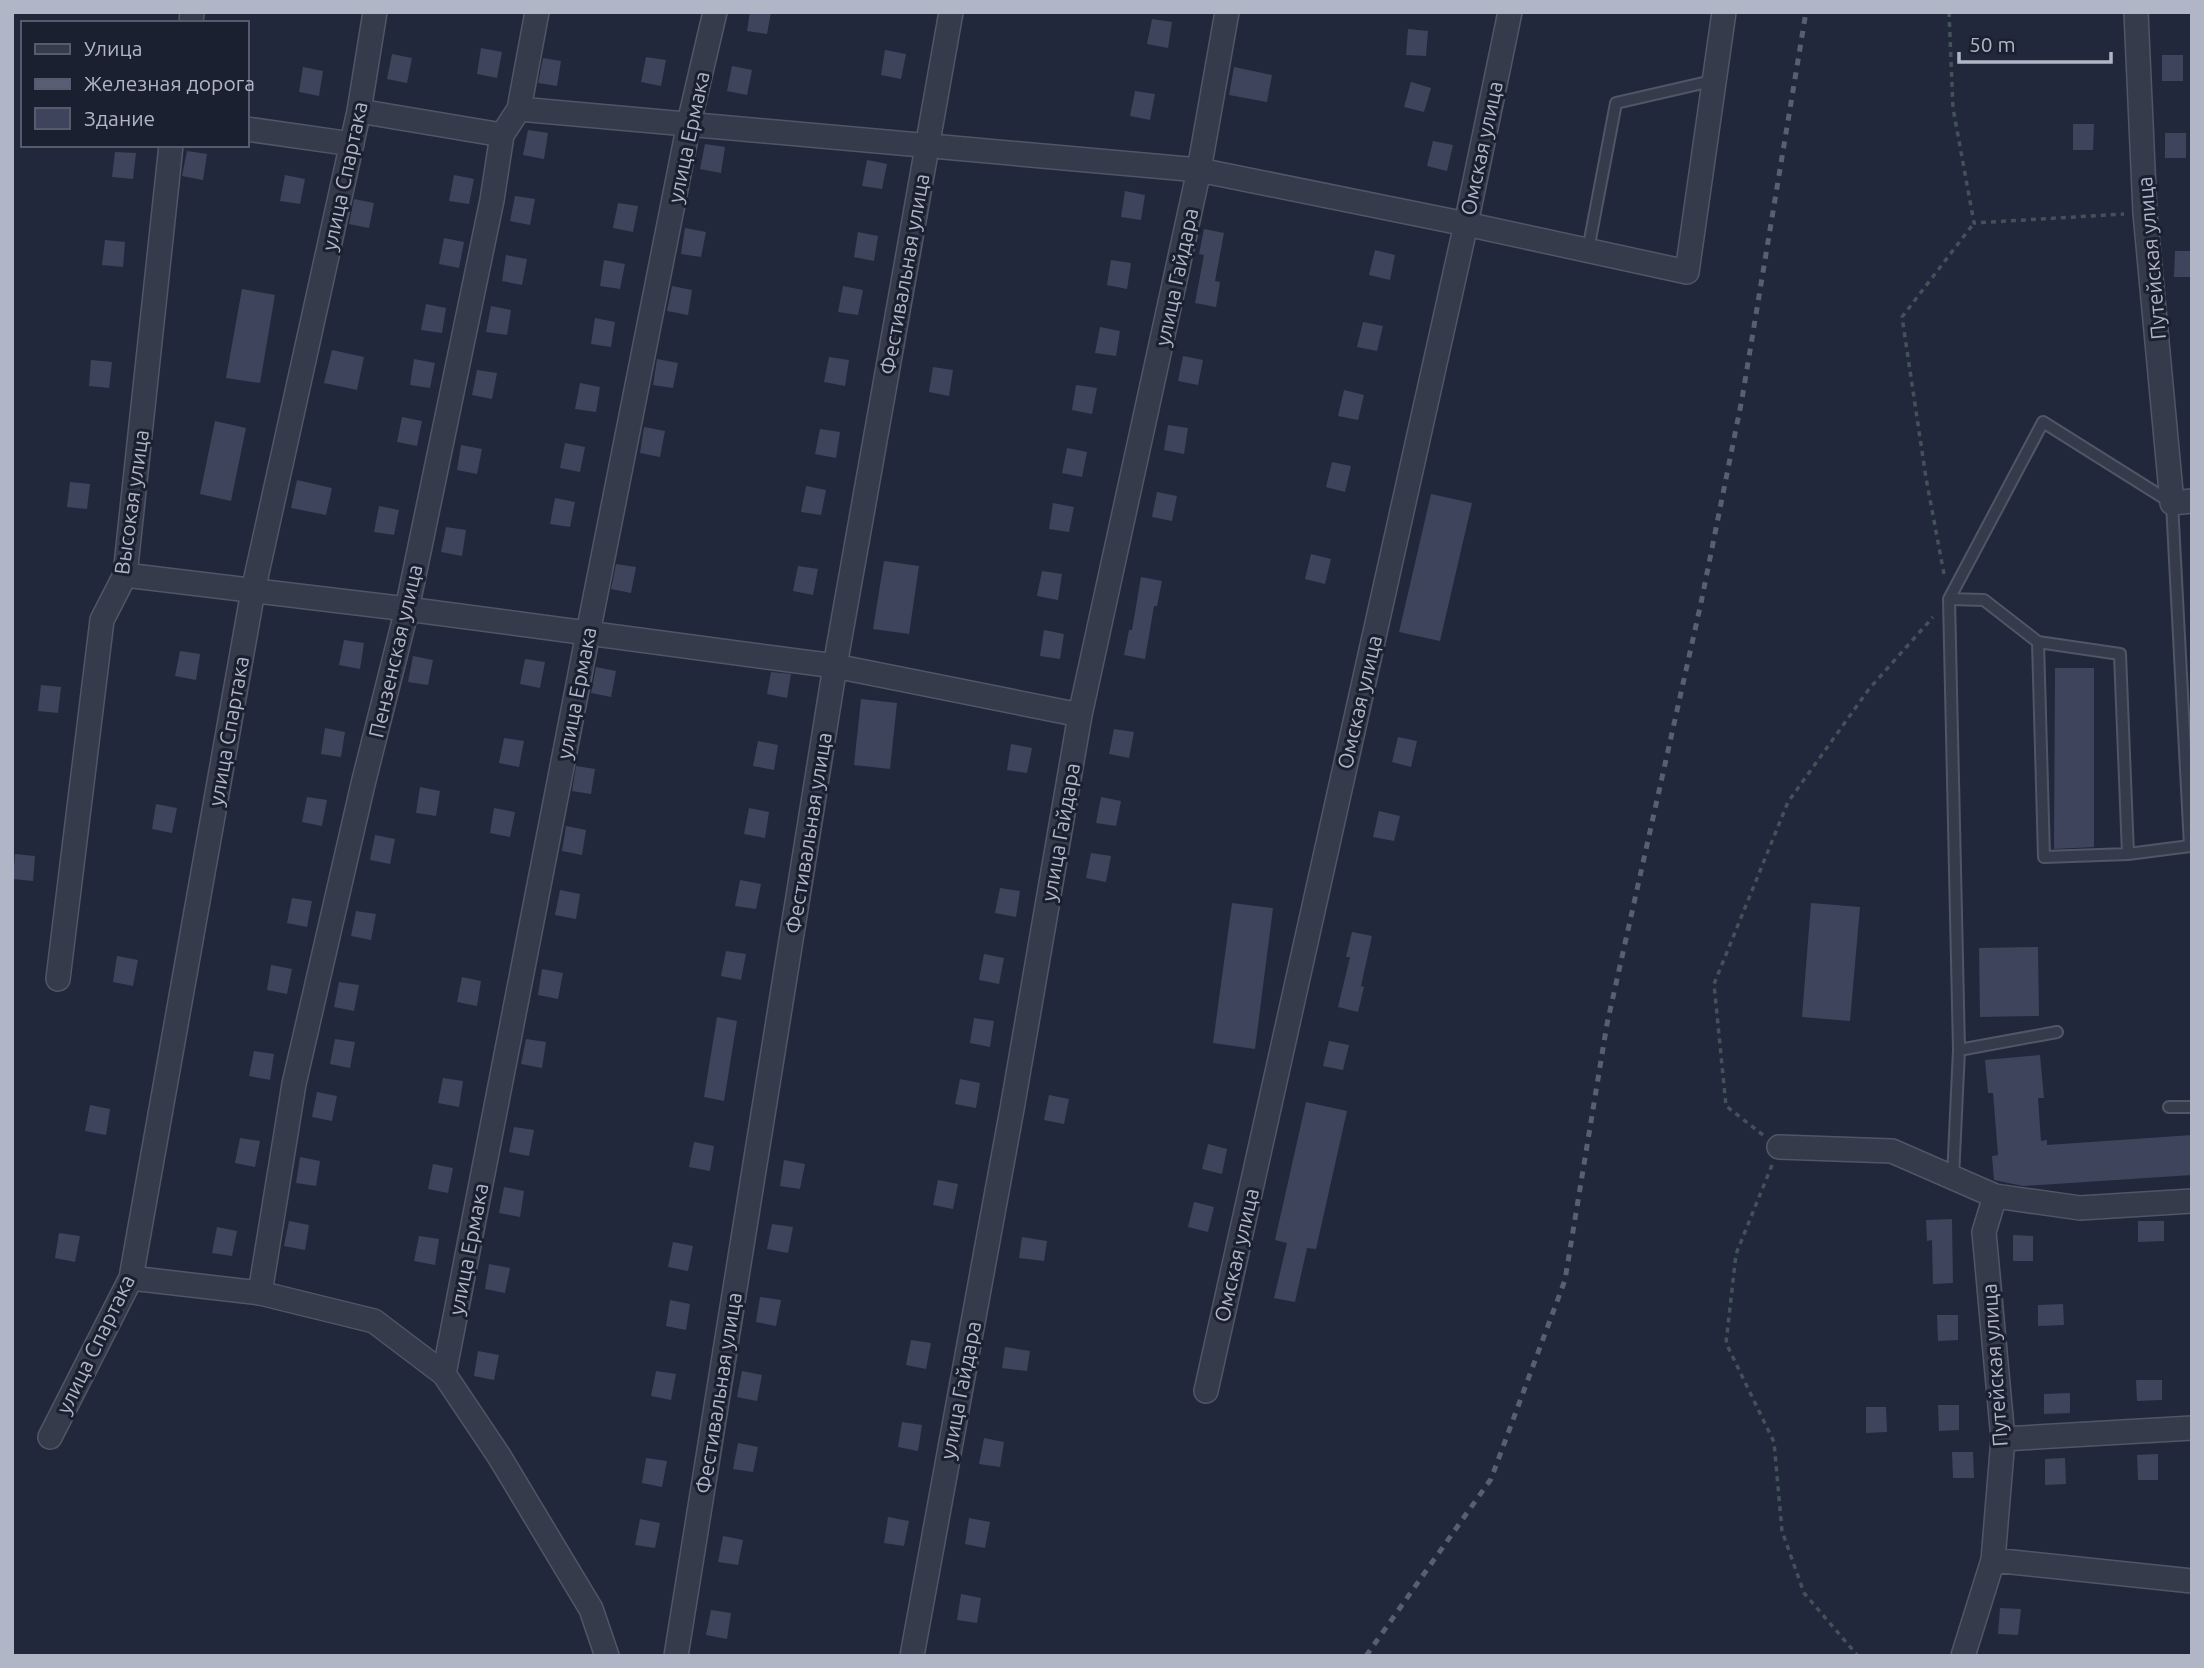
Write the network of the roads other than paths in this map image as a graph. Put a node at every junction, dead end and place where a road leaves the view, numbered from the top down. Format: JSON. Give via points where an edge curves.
{"nodes":[{"id":1,"x":375,"y":12,"type":"edge"},
{"id":2,"x":537,"y":12,"type":"edge"},
{"id":3,"x":715,"y":12,"type":"edge"},
{"id":4,"x":951,"y":12,"type":"edge"},
{"id":5,"x":1227,"y":12,"type":"edge"},
{"id":6,"x":1510,"y":12,"type":"edge"},
{"id":7,"x":1724,"y":12,"type":"edge"},
{"id":8,"x":2136,"y":12,"type":"edge"},
{"id":9,"x":1716,"y":80,"type":"junction"},
{"id":10,"x":519,"y":109,"type":"junction"},
{"id":11,"x":359,"y":111,"type":"junction"},
{"id":12,"x":690,"y":123,"type":"junction"},
{"id":13,"x":248,"y":130,"type":"edge"},
{"id":14,"x":502,"y":135,"type":"junction"},
{"id":15,"x":352,"y":144,"type":"junction"},
{"id":16,"x":927,"y":146,"type":"junction"},
{"id":17,"x":171,"y":147,"type":"edge"},
{"id":18,"x":1199,"y":170,"type":"junction"},
{"id":19,"x":1466,"y":224,"type":"junction"},
{"id":20,"x":1588,"y":250,"type":"junction"},
{"id":21,"x":2182,"y":502,"type":"edge"},
{"id":22,"x":125,"y":575,"type":"junction"},
{"id":23,"x":253,"y":591,"type":"junction"},
{"id":24,"x":1949,"y":599,"type":"junction"},
{"id":25,"x":407,"y":609,"type":"junction"},
{"id":26,"x":588,"y":633,"type":"junction"},
{"id":27,"x":2038,"y":642,"type":"junction"},
{"id":28,"x":835,"y":666,"type":"junction"},
{"id":29,"x":1080,"y":715,"type":"junction"},
{"id":30,"x":2128,"y":854,"type":"junction"},
{"id":31,"x":58,"y":979,"type":"dead end"},
{"id":32,"x":2057,"y":1032,"type":"dead end"},
{"id":33,"x":1959,"y":1050,"type":"junction"},
{"id":34,"x":2169,"y":1107,"type":"dead end"},
{"id":35,"x":2192,"y":1107,"type":"edge"},
{"id":36,"x":1779,"y":1147,"type":"road end"},
{"id":37,"x":1953,"y":1177,"type":"junction"},
{"id":38,"x":1995,"y":1196,"type":"junction"},
{"id":39,"x":2192,"y":1201,"type":"edge"},
{"id":40,"x":131,"y":1278,"type":"junction"},
{"id":41,"x":260,"y":1293,"type":"junction"},
{"id":42,"x":444,"y":1374,"type":"junction"},
{"id":43,"x":1206,"y":1391,"type":"dead end"},
{"id":44,"x":2192,"y":1427,"type":"edge"},
{"id":45,"x":50,"y":1437,"type":"dead end"},
{"id":46,"x":2003,"y":1439,"type":"junction"},
{"id":47,"x":1993,"y":1560,"type":"junction"},
{"id":48,"x":2192,"y":1581,"type":"edge"},
{"id":49,"x":607,"y":1656,"type":"edge"},
{"id":50,"x":676,"y":1656,"type":"edge"},
{"id":51,"x":912,"y":1656,"type":"edge"},
{"id":52,"x":1963,"y":1656,"type":"edge"}],
"edges":[{"from":1,"to":11,"type":"street","name":"улица Спартака"},
{"from":2,"to":10,"type":"street","name":"Пензенская улица"},
{"from":3,"to":12,"type":"street","name":"улица Ермака"},
{"from":4,"to":16,"type":"street","name":"Фестивальная улица"},
{"from":5,"to":18,"type":"street","name":"улица Гайдара"},
{"from":6,"to":19,"type":"street","name":"Омская улица"},
{"from":7,"to":9,"type":"street"},
{"from":8,"to":21,"type":"street","name":"Путейская улица","via":[[2145,213]]},
{"from":9,"to":20,"type":"lane","via":[[1616,103]]},
{"from":9,"to":20,"type":"street","via":[[1687,272]]},
{"from":10,"to":12,"type":"street"},
{"from":10,"to":14,"type":"street","name":"Пензенская улица"},
{"from":11,"to":14,"type":"street"},
{"from":11,"to":15,"type":"street","name":"улица Спартака"},
{"from":12,"to":16,"type":"street"},
{"from":12,"to":26,"type":"street","name":"улица Ермака"},
{"from":13,"to":15,"type":"street"},
{"from":14,"to":25,"type":"street","name":"Пензенская улица"},
{"from":15,"to":23,"type":"street","name":"улица Спартака"},
{"from":16,"to":18,"type":"street"},
{"from":16,"to":28,"type":"street","name":"Фестивальная улица"},
{"from":17,"to":22,"type":"street","name":"Высокая улица"},
{"from":18,"to":19,"type":"street"},
{"from":18,"to":29,"type":"street","name":"улица Гайдара"},
{"from":19,"to":20,"type":"street"},
{"from":19,"to":43,"type":"street","name":"Омская улица"},
{"from":21,"to":24,"type":"lane","via":[[2043,422]]},
{"from":21,"to":30,"type":"lane","via":[[2190,846]]},
{"from":22,"to":23,"type":"street"},
{"from":22,"to":31,"type":"street","name":"Высокая улица","via":[[102,621]]},
{"from":23,"to":25,"type":"street"},
{"from":23,"to":40,"type":"street","name":"улица Спартака"},
{"from":24,"to":27,"type":"lane","via":[[1984,600]]},
{"from":24,"to":33,"type":"lane"},
{"from":25,"to":26,"type":"street"},
{"from":25,"to":41,"type":"street","name":"Пензенская улица","via":[[294,1084]]},
{"from":26,"to":28,"type":"street"},
{"from":26,"to":42,"type":"street","name":"улица Ермака"},
{"from":27,"to":30,"type":"lane","via":[[2120,654]]},
{"from":27,"to":30,"type":"lane","via":[[2044,857]]},
{"from":28,"to":29,"type":"street"},
{"from":28,"to":50,"type":"street","name":"Фестивальная улица"},
{"from":29,"to":51,"type":"street","name":"улица Гайдара"},
{"from":32,"to":33,"type":"lane"},
{"from":33,"to":37,"type":"lane"},
{"from":34,"to":35,"type":"lane"},
{"from":36,"to":37,"type":"street","via":[[1892,1151]]},
{"from":37,"to":38,"type":"street"},
{"from":38,"to":39,"type":"street","via":[[2080,1208]]},
{"from":38,"to":46,"type":"street","name":"Путейская улица","via":[[1984,1232]]},
{"from":40,"to":41,"type":"street"},
{"from":40,"to":45,"type":"street","name":"улица Спартака"},
{"from":41,"to":42,"type":"street","via":[[374,1321]]},
{"from":42,"to":49,"type":"street","via":[[591,1609]]},
{"from":44,"to":46,"type":"street"},
{"from":46,"to":47,"type":"street","name":"Путейская улица"},
{"from":47,"to":48,"type":"street"},
{"from":47,"to":52,"type":"street","name":"Путейская улица"}]}
